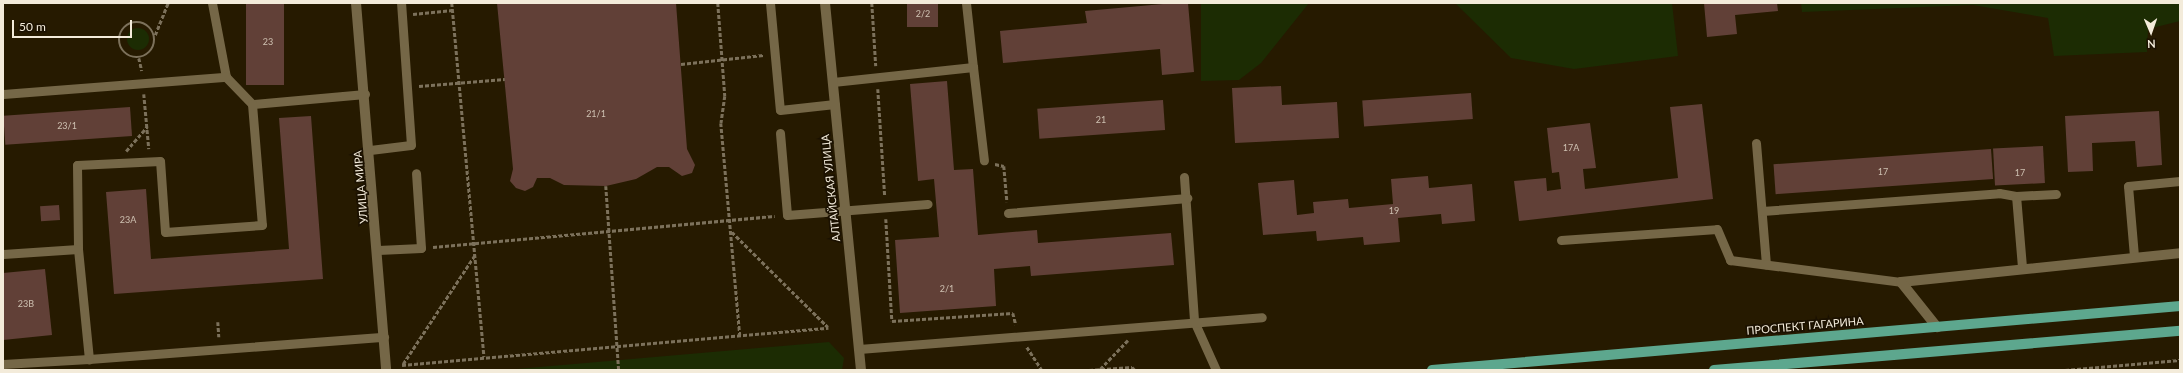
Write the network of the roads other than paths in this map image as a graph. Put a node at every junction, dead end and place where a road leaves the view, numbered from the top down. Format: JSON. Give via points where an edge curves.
{"nodes":[{"id":1,"x":212,"y":3,"type":"edge"},
{"id":2,"x":356,"y":3,"type":"edge"},
{"id":3,"x":401,"y":3,"type":"edge"},
{"id":4,"x":770,"y":3,"type":"edge"},
{"id":5,"x":825,"y":3,"type":"edge"},
{"id":6,"x":966,"y":3,"type":"edge"},
{"id":7,"x":973,"y":67,"type":"junction"},
{"id":8,"x":226,"y":77,"type":"junction"},
{"id":9,"x":833,"y":82,"type":"junction"},
{"id":10,"x":3,"y":94,"type":"edge"},
{"id":11,"x":365,"y":94,"type":"junction"},
{"id":12,"x":252,"y":104,"type":"junction"},
{"id":13,"x":835,"y":104,"type":"junction"},
{"id":14,"x":780,"y":133,"type":"dead end"},
{"id":15,"x":1756,"y":143,"type":"dead end"},
{"id":16,"x":370,"y":150,"type":"junction"},
{"id":17,"x":984,"y":160,"type":"road end"},
{"id":18,"x":416,"y":174,"type":"dead end"},
{"id":19,"x":1184,"y":177,"type":"dead end"},
{"id":20,"x":2180,"y":181,"type":"edge"},
{"id":21,"x":2056,"y":194,"type":"dead end"},
{"id":22,"x":2016,"y":196,"type":"junction"},
{"id":23,"x":1187,"y":198,"type":"junction"},
{"id":24,"x":928,"y":204,"type":"dead end"},
{"id":25,"x":846,"y":209,"type":"junction"},
{"id":26,"x":1762,"y":211,"type":"junction"},
{"id":27,"x":1008,"y":213,"type":"road end"},
{"id":28,"x":1561,"y":240,"type":"dead end"},
{"id":29,"x":78,"y":249,"type":"junction"},
{"id":30,"x":378,"y":250,"type":"junction"},
{"id":31,"x":2180,"y":253,"type":"edge"},
{"id":32,"x":3,"y":254,"type":"edge"},
{"id":33,"x":2134,"y":256,"type":"junction"},
{"id":34,"x":1766,"y":265,"type":"junction"},
{"id":35,"x":2022,"y":267,"type":"junction"},
{"id":36,"x":1901,"y":282,"type":"junction"},
{"id":37,"x":2180,"y":306,"type":"edge"},
{"id":38,"x":1262,"y":317,"type":"dead end"},
{"id":39,"x":1194,"y":320,"type":"junction"},
{"id":40,"x":1937,"y":327,"type":"junction"},
{"id":41,"x":2180,"y":331,"type":"edge"},
{"id":42,"x":384,"y":337,"type":"junction"},
{"id":43,"x":859,"y":349,"type":"junction"},
{"id":44,"x":89,"y":359,"type":"junction"},
{"id":45,"x":3,"y":364,"type":"edge"},
{"id":46,"x":386,"y":370,"type":"edge"},
{"id":47,"x":861,"y":370,"type":"edge"},
{"id":48,"x":1216,"y":370,"type":"edge"},
{"id":49,"x":1432,"y":370,"type":"edge"},
{"id":50,"x":1714,"y":370,"type":"edge"}],
"edges":[{"from":1,"to":8,"type":"lane"},
{"from":2,"to":11,"type":"street","name":"УЛИЦА МИРА"},
{"from":3,"to":16,"type":"lane","via":[[411,145]]},
{"from":4,"to":13,"type":"lane","via":[[780,110]]},
{"from":5,"to":9,"type":"street","name":"АЛТАЙСКАЯ УЛИЦА"},
{"from":6,"to":7,"type":"lane"},
{"from":7,"to":9,"type":"lane"},
{"from":7,"to":17,"type":"lane"},
{"from":8,"to":10,"type":"lane"},
{"from":8,"to":12,"type":"lane"},
{"from":9,"to":13,"type":"street","name":"АЛТАЙСКАЯ УЛИЦА"},
{"from":11,"to":12,"type":"lane"},
{"from":11,"to":16,"type":"street","name":"УЛИЦА МИРА"},
{"from":12,"to":29,"type":"lane","via":[[262,225],[165,232],[160,161],[77,166]]},
{"from":13,"to":25,"type":"street","name":"АЛТАЙСКАЯ УЛИЦА"},
{"from":14,"to":25,"type":"lane","via":[[787,215]]},
{"from":15,"to":26,"type":"lane"},
{"from":16,"to":30,"type":"street","name":"УЛИЦА МИРА"},
{"from":18,"to":30,"type":"lane","via":[[421,248]]},
{"from":19,"to":23,"type":"lane"},
{"from":20,"to":33,"type":"lane","via":[[2128,186]]},
{"from":21,"to":22,"type":"lane"},
{"from":22,"to":26,"type":"lane","via":[[1999,193]]},
{"from":22,"to":35,"type":"lane"},
{"from":23,"to":27,"type":"lane"},
{"from":23,"to":39,"type":"lane"},
{"from":24,"to":25,"type":"lane"},
{"from":25,"to":43,"type":"street","name":"АЛТАЙСКАЯ УЛИЦА"},
{"from":26,"to":34,"type":"lane"},
{"from":28,"to":34,"type":"lane","via":[[1717,229],[1730,260]]},
{"from":29,"to":32,"type":"lane"},
{"from":29,"to":44,"type":"lane"},
{"from":30,"to":42,"type":"street","name":"УЛИЦА МИРА"},
{"from":31,"to":33,"type":"street"},
{"from":33,"to":35,"type":"street"},
{"from":34,"to":36,"type":"lane"},
{"from":35,"to":36,"type":"street"},
{"from":36,"to":40,"type":"street"},
{"from":37,"to":40,"type":"main road","name":"ПРОСПЕКТ ГАГАРИНА"},
{"from":38,"to":39,"type":"lane"},
{"from":39,"to":43,"type":"lane"},
{"from":39,"to":48,"type":"lane"},
{"from":40,"to":49,"type":"main road","name":"ПРОСПЕКТ ГАГАРИНА"},
{"from":41,"to":50,"type":"main road"},
{"from":42,"to":44,"type":"lane"},
{"from":42,"to":46,"type":"street","name":"УЛИЦА МИРА"},
{"from":43,"to":47,"type":"street","name":"АЛТАЙСКАЯ УЛИЦА"},
{"from":44,"to":45,"type":"lane"}]}
